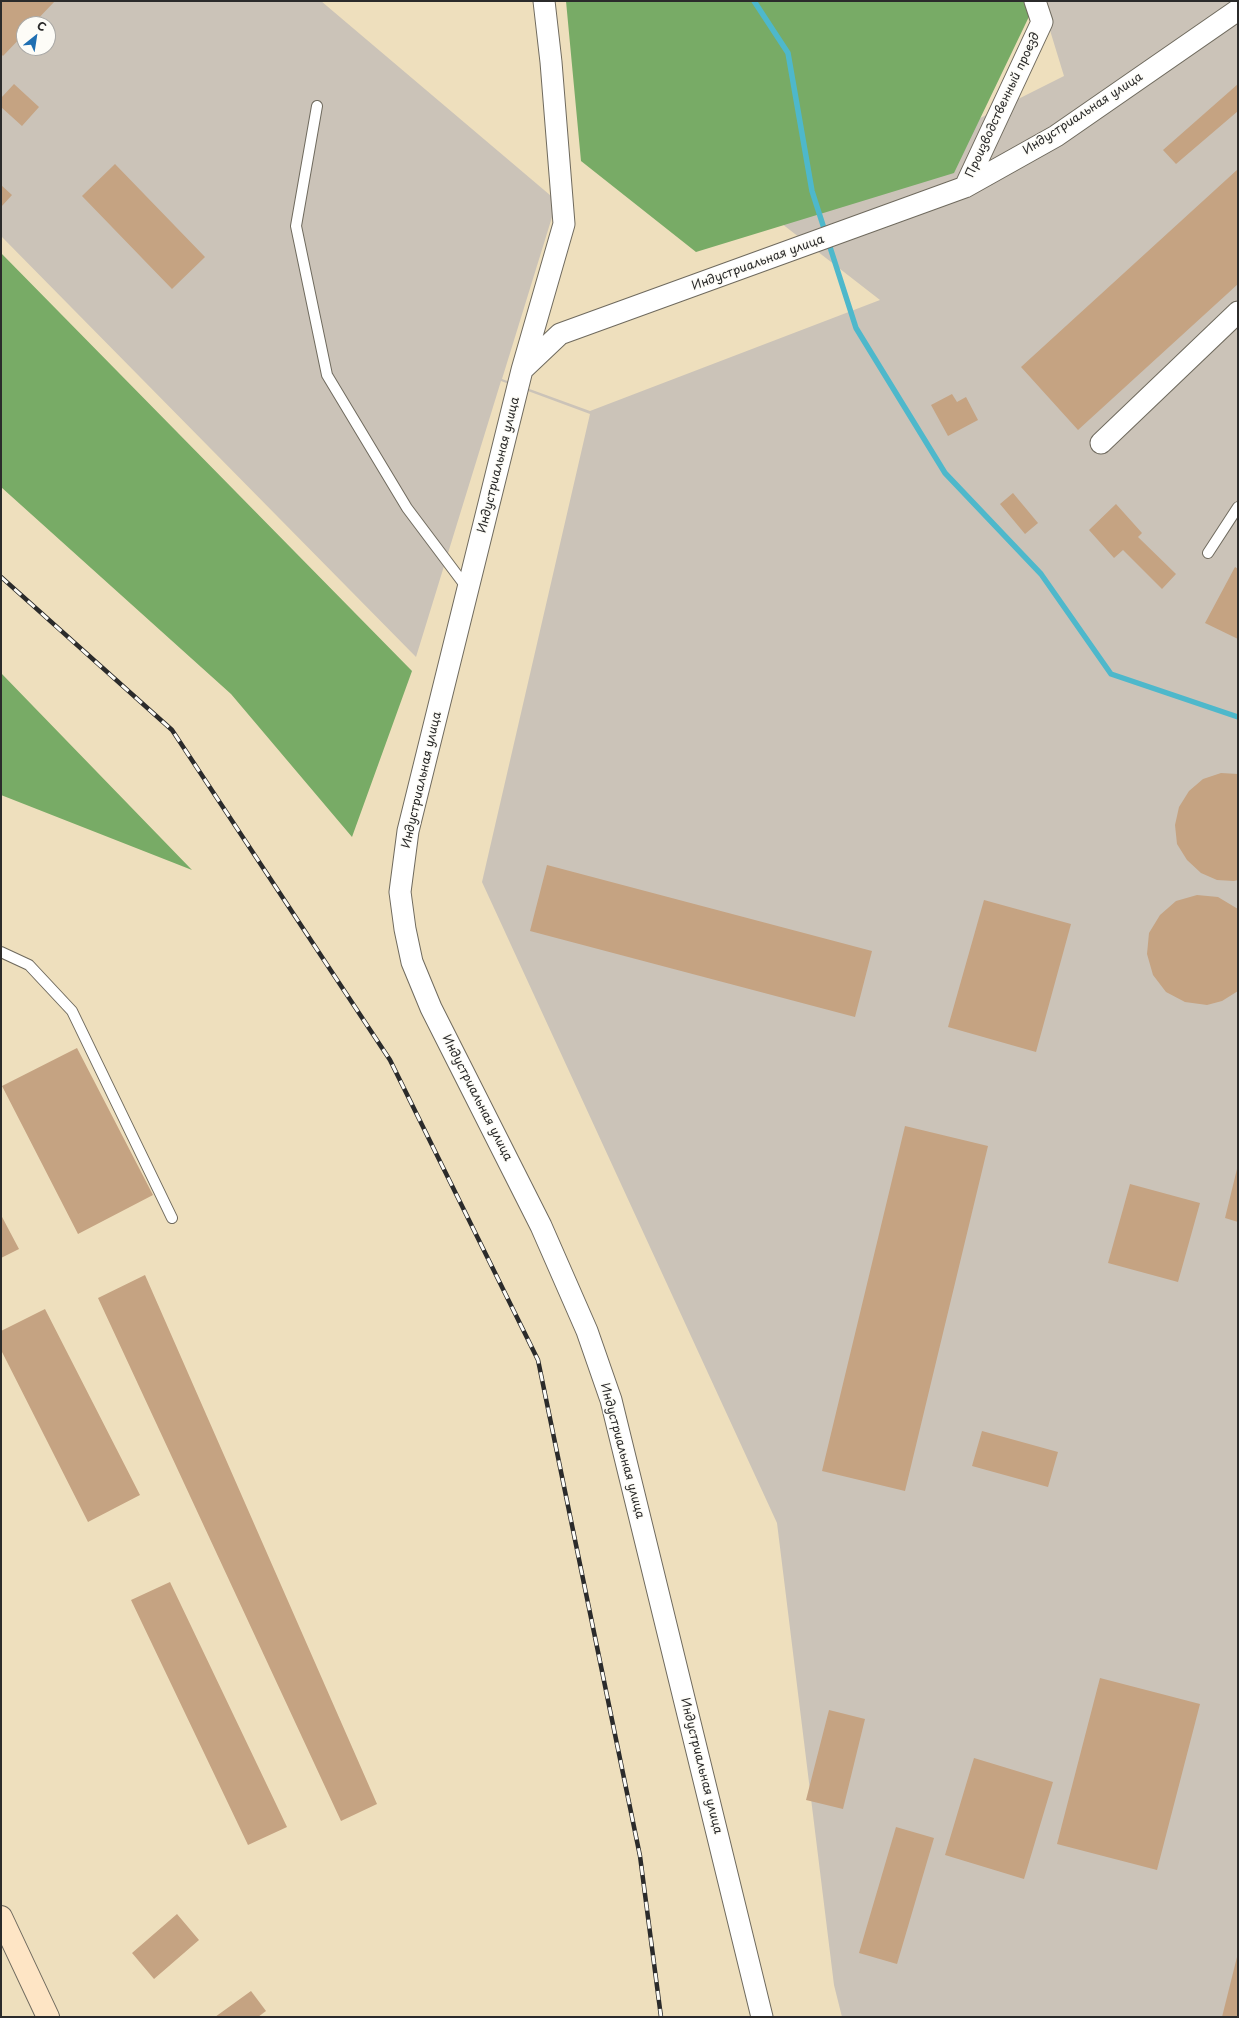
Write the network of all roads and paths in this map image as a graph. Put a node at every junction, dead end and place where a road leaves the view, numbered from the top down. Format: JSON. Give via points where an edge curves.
{"nodes":[{"id":1,"x":544,"y":1,"type":"edge"},
{"id":2,"x":1035,"y":1,"type":"edge"},
{"id":3,"x":1238,"y":10,"type":"edge"},
{"id":4,"x":317,"y":106,"type":"dead end"},
{"id":5,"x":965,"y":187,"type":"junction"},
{"id":6,"x":1238,"y":312,"type":"edge"},
{"id":7,"x":522,"y":370,"type":"junction"},
{"id":8,"x":1102,"y":443,"type":"dead end"},
{"id":9,"x":1238,"y":507,"type":"edge"},
{"id":10,"x":1208,"y":553,"type":"dead end"},
{"id":11,"x":468,"y":589,"type":"junction"},
{"id":12,"x":1,"y":952,"type":"edge"},
{"id":13,"x":172,"y":1218,"type":"dead end"},
{"id":14,"x":1,"y":1917,"type":"edge"},
{"id":15,"x":48,"y":2017,"type":"edge"},
{"id":16,"x":762,"y":2017,"type":"edge"}],
"edges":[{"from":1,"to":7,"type":"street","via":[[564,224]]},
{"from":2,"to":5,"type":"street","name":"Производственный проезд","via":[[1042,22]]},
{"from":3,"to":5,"type":"street","name":"Индустриальная улица","via":[[1056,136]]},
{"from":4,"to":11,"type":"lane","via":[[296,226],[327,374],[407,508]]},
{"from":5,"to":7,"type":"street","name":"Индустриальная улица","via":[[560,334]]},
{"from":6,"to":8,"type":"street"},
{"from":7,"to":11,"type":"street","name":"Индустриальная улица"},
{"from":9,"to":10,"type":"lane"},
{"from":11,"to":16,"type":"street","name":"Индустриальная улица","via":[[408,831],[400,892],[405,929],[412,962],[421,986],[541,1226],[587,1331],[611,1400]]},
{"from":12,"to":13,"type":"lane","via":[[29,965],[72,1011]]},
{"from":14,"to":15,"type":"main road"}]}
